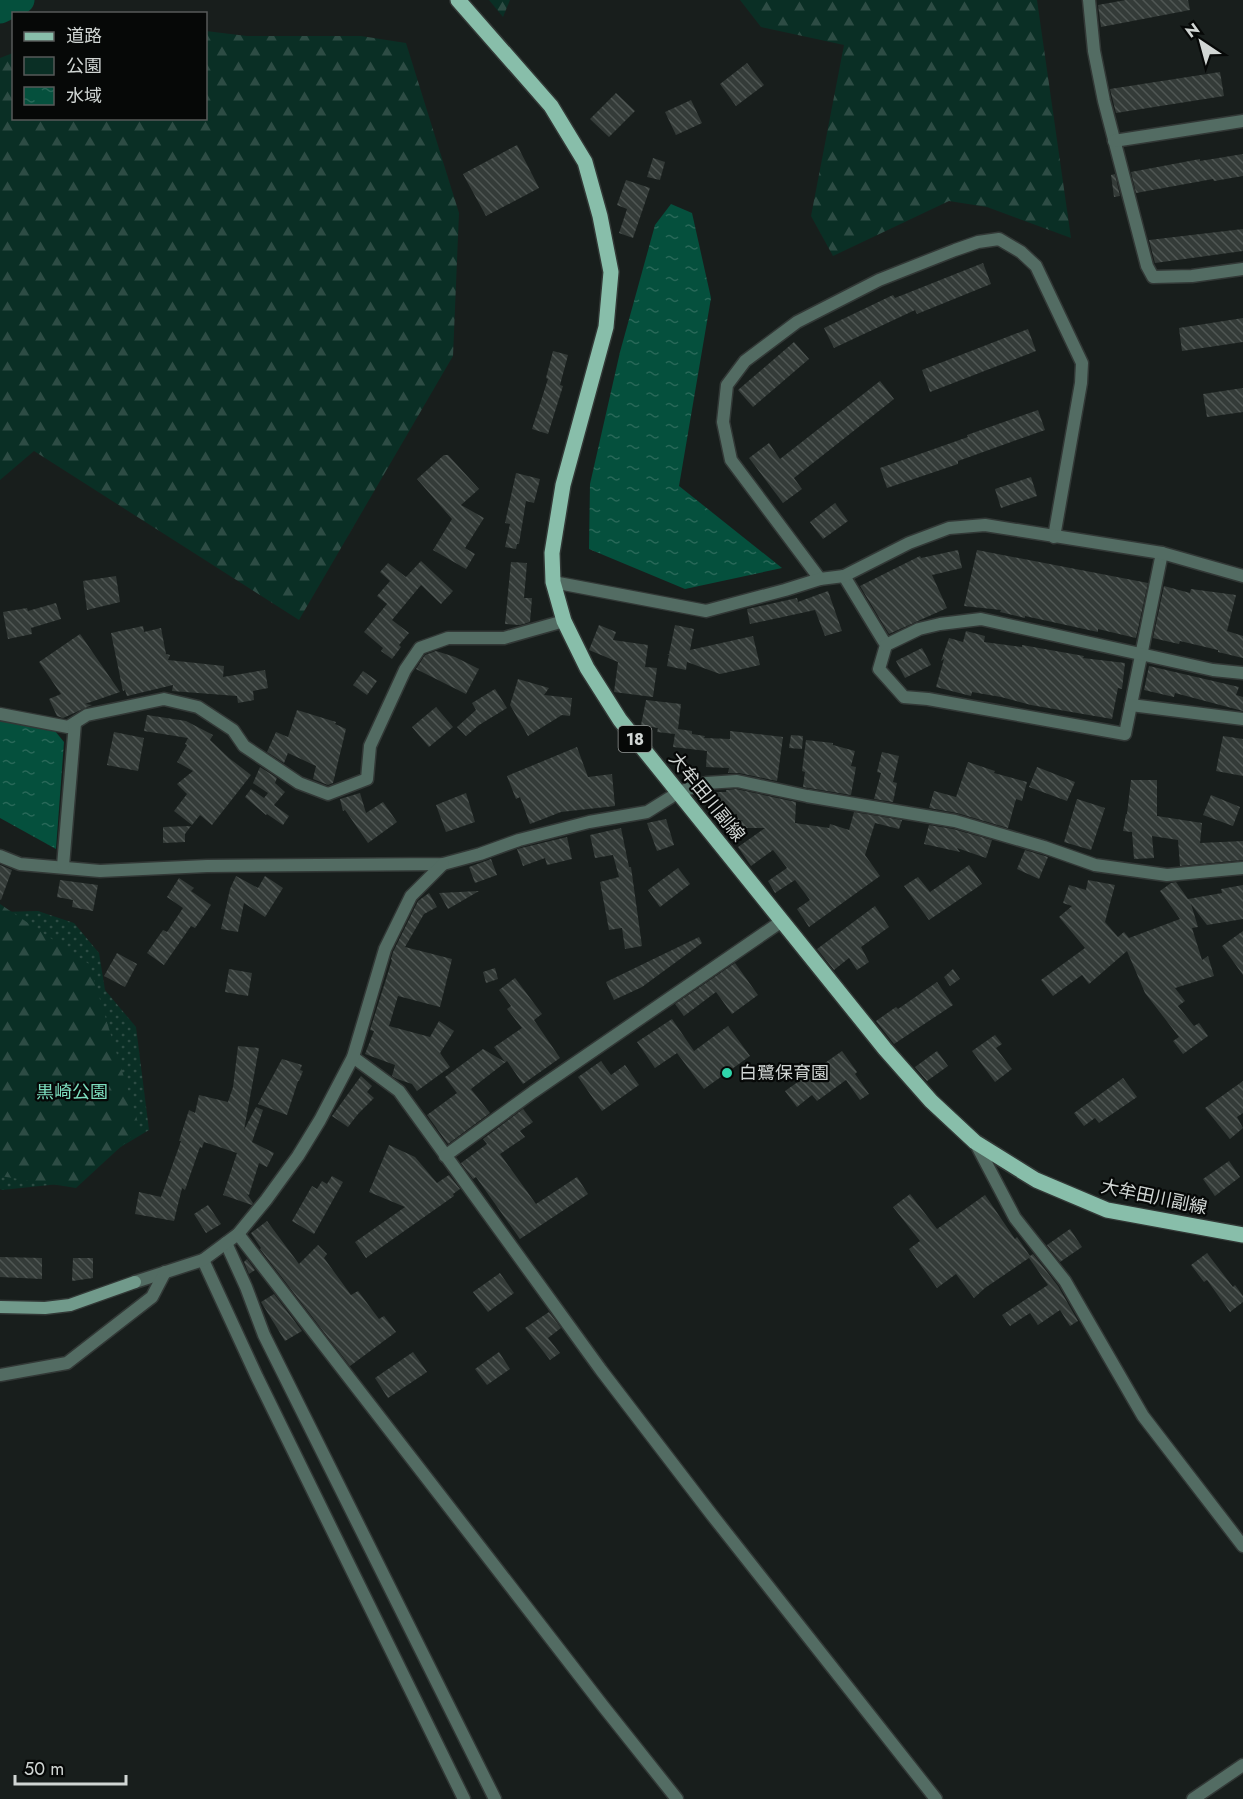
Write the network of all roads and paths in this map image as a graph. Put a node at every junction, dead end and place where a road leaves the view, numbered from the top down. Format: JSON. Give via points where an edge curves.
{"nodes":[{"id":1,"x":458,"y":0,"type":"edge"},
{"id":2,"x":1089,"y":0,"type":"edge"},
{"id":3,"x":1243,"y":121,"type":"edge"},
{"id":4,"x":1114,"y":141,"type":"junction"},
{"id":5,"x":1243,"y":269,"type":"edge"},
{"id":6,"x":1054,"y":537,"type":"junction"},
{"id":7,"x":1162,"y":553,"type":"junction"},
{"id":8,"x":844,"y":576,"type":"junction"},
{"id":9,"x":1243,"y":576,"type":"edge"},
{"id":10,"x":820,"y":579,"type":"junction"},
{"id":11,"x":553,"y":582,"type":"junction"},
{"id":12,"x":564,"y":621,"type":"junction"},
{"id":13,"x":886,"y":645,"type":"junction"},
{"id":14,"x":1141,"y":654,"type":"junction"},
{"id":15,"x":1243,"y":673,"type":"edge"},
{"id":16,"x":1131,"y":705,"type":"junction"},
{"id":17,"x":0,"y":714,"type":"edge"},
{"id":18,"x":1243,"y":719,"type":"edge"},
{"id":19,"x":75,"y":723,"type":"junction"},
{"id":20,"x":679,"y":792,"type":"junction"},
{"id":21,"x":0,"y":856,"type":"edge"},
{"id":22,"x":443,"y":864,"type":"junction"},
{"id":23,"x":63,"y":866,"type":"junction"},
{"id":24,"x":1243,"y":868,"type":"edge"},
{"id":25,"x":782,"y":921,"type":"junction"},
{"id":26,"x":353,"y":1057,"type":"junction"},
{"id":27,"x":975,"y":1142,"type":"junction"},
{"id":28,"x":445,"y":1156,"type":"junction"},
{"id":29,"x":238,"y":1234,"type":"junction"},
{"id":30,"x":1243,"y":1235,"type":"edge"},
{"id":31,"x":226,"y":1243,"type":"junction"},
{"id":32,"x":203,"y":1260,"type":"junction"},
{"id":33,"x":165,"y":1272,"type":"junction"},
{"id":34,"x":0,"y":1307,"type":"edge"},
{"id":35,"x":0,"y":1376,"type":"edge"},
{"id":36,"x":1243,"y":1546,"type":"edge"},
{"id":37,"x":1243,"y":1765,"type":"edge"},
{"id":38,"x":464,"y":1799,"type":"edge"},
{"id":39,"x":495,"y":1799,"type":"edge"},
{"id":40,"x":677,"y":1799,"type":"edge"},
{"id":41,"x":936,"y":1799,"type":"edge"},
{"id":42,"x":1193,"y":1799,"type":"edge"}],
"edges":[{"from":1,"to":11,"type":"main road","name":"大牟田川副線","number":"18","via":[[551,106],[585,162],[611,272],[606,327],[563,485],[552,553]]},
{"from":2,"to":4,"type":"street","via":[[1094,51]]},
{"from":3,"to":4,"type":"street"},
{"from":4,"to":5,"type":"street","via":[[1153,277]]},
{"from":6,"to":7,"type":"street"},
{"from":6,"to":8,"type":"street","via":[[985,525],[949,528]]},
{"from":6,"to":10,"type":"street","via":[[1082,363],[1036,266],[999,239],[978,242],[879,280],[797,322],[745,361],[727,385],[723,422],[730,460]]},
{"from":7,"to":9,"type":"street"},
{"from":7,"to":14,"type":"street"},
{"from":8,"to":10,"type":"street"},
{"from":8,"to":13,"type":"street"},
{"from":10,"to":11,"type":"street","via":[[706,611]]},
{"from":11,"to":12,"type":"main road","name":"大牟田川副線","number":"18"},
{"from":12,"to":19,"type":"street","via":[[504,638],[448,638],[420,648],[405,670],[370,746],[367,779],[328,794],[299,783],[244,746],[233,730],[198,707],[164,699],[87,715]]},
{"from":12,"to":20,"type":"main road","name":"大牟田川副線","number":"18","via":[[587,668],[620,720]]},
{"from":13,"to":14,"type":"street","via":[[919,629],[981,620]]},
{"from":13,"to":16,"type":"street","via":[[879,669],[904,697],[1125,734]]},
{"from":14,"to":15,"type":"street"},
{"from":14,"to":16,"type":"street"},
{"from":16,"to":18,"type":"street"},
{"from":17,"to":19,"type":"street","via":[[68,727]]},
{"from":19,"to":23,"type":"street"},
{"from":20,"to":22,"type":"street","via":[[647,812],[589,822]]},
{"from":20,"to":24,"type":"street","via":[[706,783],[737,781],[955,821],[1095,865],[1167,875]]},
{"from":20,"to":25,"type":"main road","name":"大牟田川副線","number":"18"},
{"from":21,"to":23,"type":"street","via":[[20,864]]},
{"from":22,"to":23,"type":"street","via":[[100,871]]},
{"from":22,"to":26,"type":"street","via":[[411,896],[385,949]]},
{"from":25,"to":27,"type":"main road","name":"大牟田川副線","number":"18","via":[[885,1049],[931,1101]]},
{"from":25,"to":28,"type":"street"},
{"from":26,"to":28,"type":"street","via":[[399,1091]]},
{"from":26,"to":29,"type":"street","via":[[298,1156]]},
{"from":27,"to":30,"type":"main road","name":"大牟田川副線","number":"18","via":[[1036,1180],[1107,1210]]},
{"from":27,"to":36,"type":"street","via":[[1015,1218],[1065,1281],[1143,1416]]},
{"from":28,"to":41,"type":"street","via":[[698,1497]]},
{"from":29,"to":31,"type":"street"},
{"from":29,"to":40,"type":"street"},
{"from":31,"to":32,"type":"street"},
{"from":31,"to":39,"type":"street","via":[[264,1335]]},
{"from":32,"to":33,"type":"street"},
{"from":32,"to":38,"type":"street"},
{"from":33,"to":34,"type":"street","via":[[70,1305]]},
{"from":33,"to":35,"type":"street","via":[[152,1297],[67,1363]]},
{"from":37,"to":42,"type":"street"}]}
